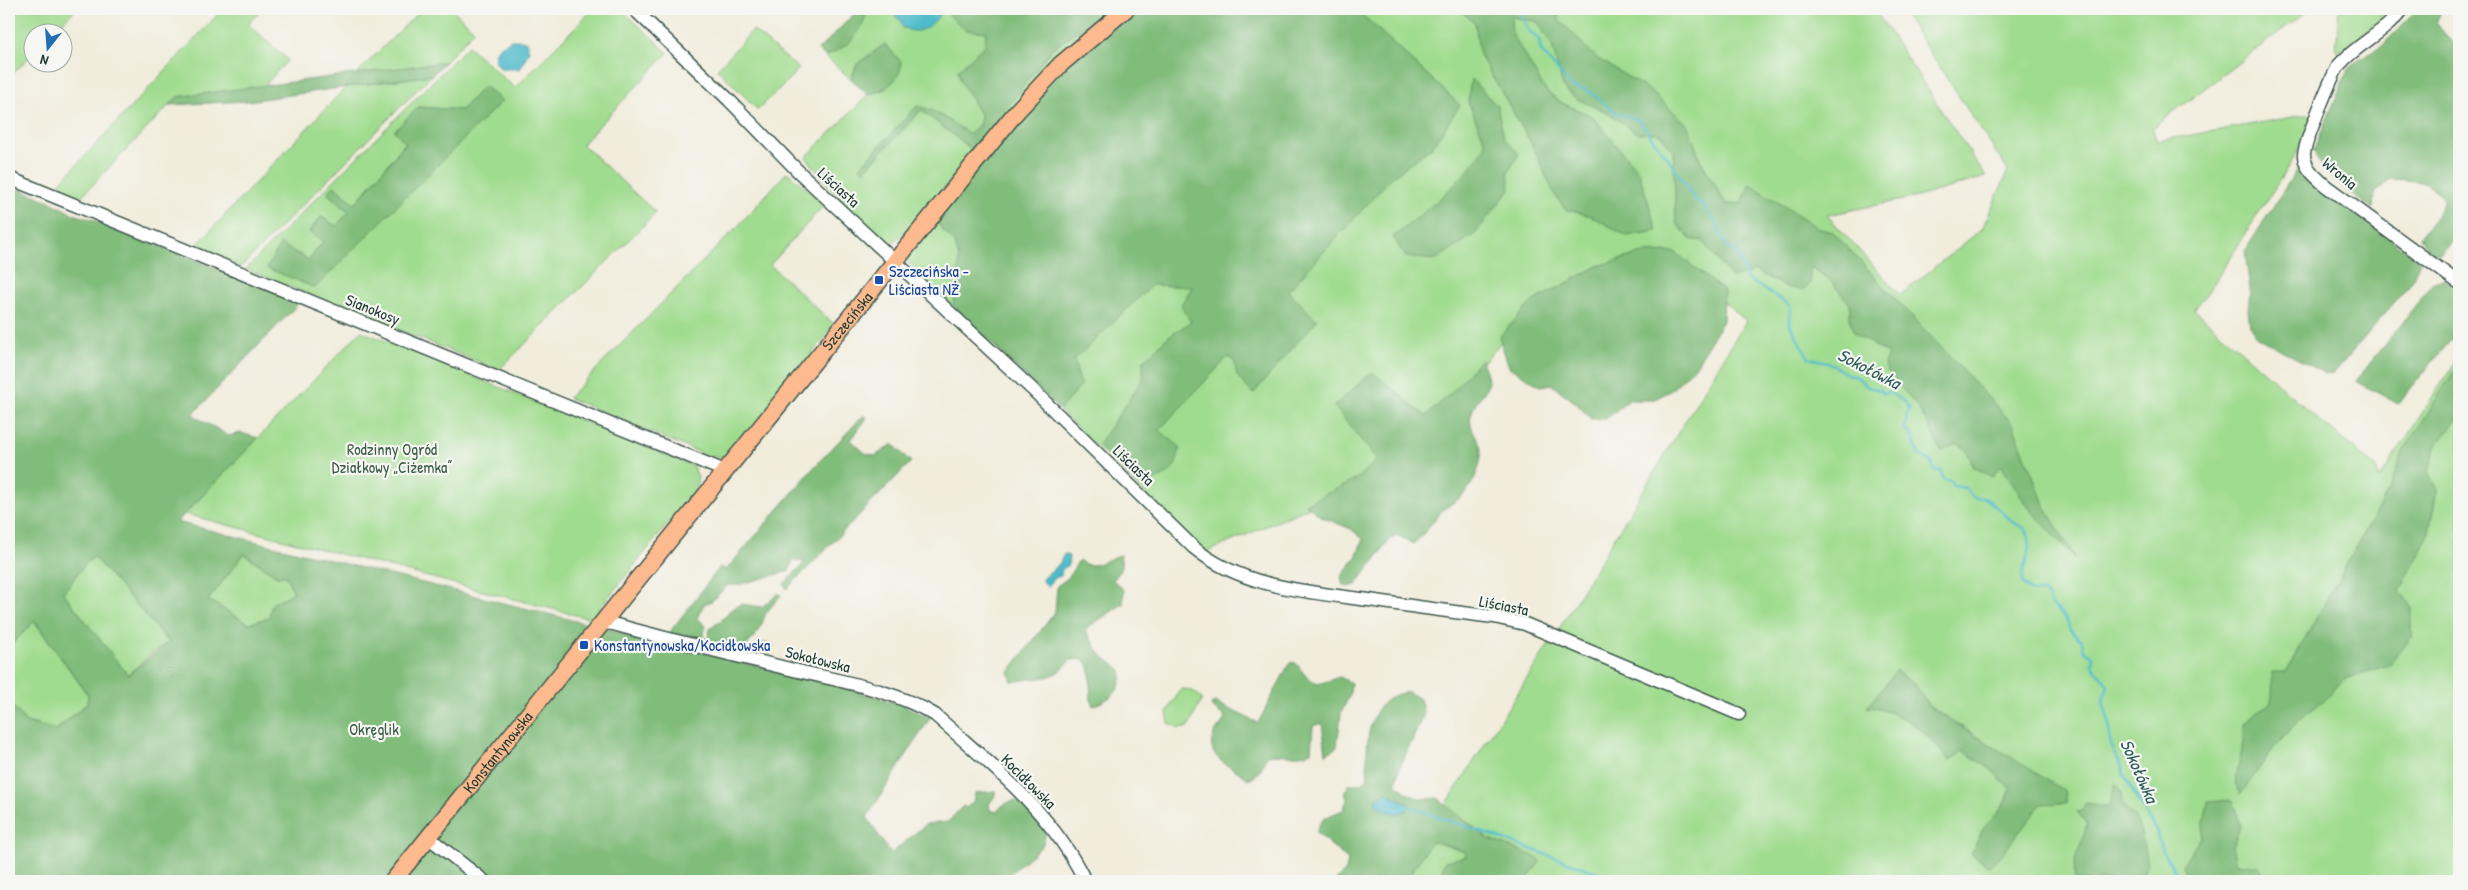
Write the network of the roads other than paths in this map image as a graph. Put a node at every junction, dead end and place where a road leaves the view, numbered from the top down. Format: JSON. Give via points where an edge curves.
{"nodes":[{"id":1,"x":634,"y":9,"type":"edge"},
{"id":2,"x":1126,"y":9,"type":"edge"},
{"id":3,"x":2403,"y":9,"type":"edge"},
{"id":4,"x":9,"y":178,"type":"edge"},
{"id":5,"x":896,"y":260,"type":"junction"},
{"id":6,"x":2459,"y":283,"type":"edge"},
{"id":7,"x":725,"y":471,"type":"junction"},
{"id":8,"x":602,"y":623,"type":"junction"},
{"id":9,"x":1739,"y":714,"type":"dead end"},
{"id":10,"x":935,"y":715,"type":"joint"},
{"id":11,"x":428,"y":837,"type":"junction"},
{"id":12,"x":392,"y":881,"type":"edge"},
{"id":13,"x":484,"y":881,"type":"edge"},
{"id":14,"x":1085,"y":881,"type":"edge"}],
"edges":[{"from":1,"to":5,"type":"street","name":"Liściasta","via":[[799,172]]},
{"from":2,"to":5,"type":"main road","name":"Szczecińska","via":[[1085,42],[1039,87]]},
{"from":3,"to":6,"type":"street","name":"Wronia","via":[[2335,70],[2304,155],[2309,169],[2326,186]]},
{"from":4,"to":7,"type":"street","name":"Sianokosy"},
{"from":5,"to":7,"type":"main road","name":"Szczecińska"},
{"from":5,"to":9,"type":"street","name":"Liściasta","via":[[1209,559],[1286,589],[1525,624]]},
{"from":7,"to":8,"type":"main road","name":"Szczecińska"},
{"from":8,"to":10,"type":"street","name":"Sokołowska","via":[[866,688],[914,704]]},
{"from":8,"to":11,"type":"main road","name":"Konstantynowska"},
{"from":10,"to":14,"type":"street","name":"Kocidłowska","via":[[1005,778],[1051,826],[1068,848]]},
{"from":11,"to":12,"type":"main road","name":"Konstantynowska"},
{"from":11,"to":13,"type":"street"}]}
